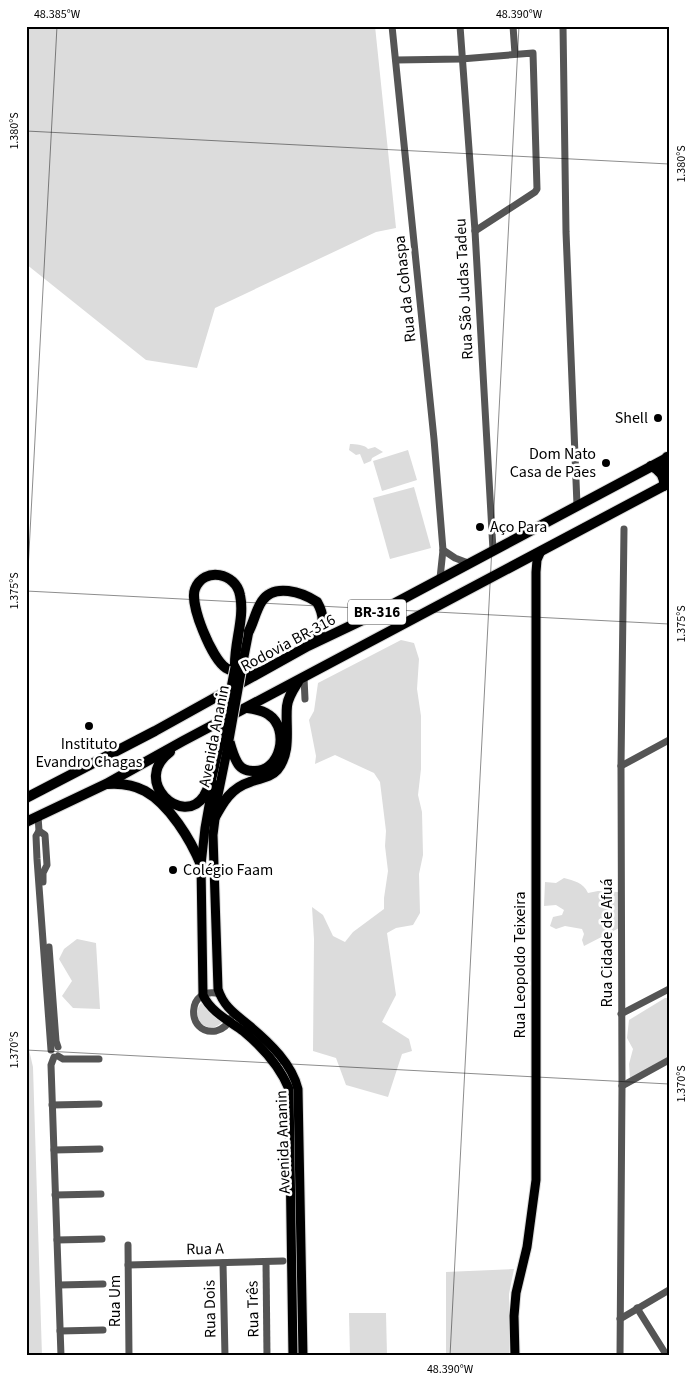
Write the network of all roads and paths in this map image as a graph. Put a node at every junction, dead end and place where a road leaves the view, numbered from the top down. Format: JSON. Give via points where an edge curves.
{"nodes":[{"id":1,"x":392,"y":26,"type":"edge"},
{"id":2,"x":460,"y":26,"type":"edge"},
{"id":3,"x":513,"y":26,"type":"edge"},
{"id":4,"x":563,"y":26,"type":"edge"},
{"id":5,"x":514,"y":54,"type":"junction"},
{"id":6,"x":461,"y":59,"type":"junction"},
{"id":7,"x":396,"y":60,"type":"junction"},
{"id":8,"x":474,"y":231,"type":"junction"},
{"id":9,"x":668,"y":457,"type":"edge"},
{"id":10,"x":650,"y":466,"type":"junction"},
{"id":11,"x":669,"y":473,"type":"edge"},
{"id":12,"x":666,"y":485,"type":"edge"},
{"id":13,"x":577,"y":505,"type":"junction"},
{"id":14,"x":624,"y":529,"type":"dead end"},
{"id":15,"x":444,"y":550,"type":"junction"},
{"id":16,"x":493,"y":550,"type":"junction"},
{"id":17,"x":541,"y":551,"type":"junction"},
{"id":18,"x":523,"y":561,"type":"junction"},
{"id":19,"x":468,"y":563,"type":"junction"},
{"id":20,"x":536,"y":572,"type":"junction"},
{"id":21,"x":440,"y":578,"type":"junction"},
{"id":22,"x":249,"y":631,"type":"joint"},
{"id":23,"x":308,"y":646,"type":"junction"},
{"id":24,"x":238,"y":667,"type":"junction"},
{"id":25,"x":261,"y":672,"type":"junction"},
{"id":26,"x":301,"y":680,"type":"junction"},
{"id":27,"x":305,"y":699,"type":"dead end"},
{"id":28,"x":247,"y":708,"type":"junction"},
{"id":29,"x":225,"y":740,"type":"junction"},
{"id":30,"x":669,"y":740,"type":"edge"},
{"id":31,"x":183,"y":741,"type":"junction"},
{"id":32,"x":621,"y":766,"type":"junction"},
{"id":33,"x":106,"y":784,"type":"junction"},
{"id":34,"x":26,"y":798,"type":"edge"},
{"id":35,"x":38,"y":816,"type":"junction"},
{"id":36,"x":214,"y":819,"type":"junction"},
{"id":37,"x":26,"y":822,"type":"edge"},
{"id":38,"x":39,"y":831,"type":"junction"},
{"id":39,"x":46,"y":846,"type":"junction"},
{"id":40,"x":36,"y":847,"type":"junction"},
{"id":41,"x":201,"y":865,"type":"junction"},
{"id":42,"x":41,"y":873,"type":"junction"},
{"id":43,"x":669,"y":988,"type":"edge"},
{"id":44,"x":220,"y":994,"type":"junction"},
{"id":45,"x":203,"y":995,"type":"junction"},
{"id":46,"x":621,"y":1014,"type":"junction"},
{"id":47,"x":231,"y":1017,"type":"junction"},
{"id":48,"x":55,"y":1053,"type":"junction"},
{"id":49,"x":99,"y":1059,"type":"dead end"},
{"id":50,"x":669,"y":1060,"type":"edge"},
{"id":51,"x":622,"y":1086,"type":"junction"},
{"id":52,"x":52,"y":1104,"type":"junction"},
{"id":53,"x":99,"y":1104,"type":"dead end"},
{"id":54,"x":100,"y":1149,"type":"dead end"},
{"id":55,"x":54,"y":1150,"type":"junction"},
{"id":56,"x":101,"y":1194,"type":"dead end"},
{"id":57,"x":55,"y":1195,"type":"junction"},
{"id":58,"x":102,"y":1239,"type":"dead end"},
{"id":59,"x":57,"y":1240,"type":"junction"},
{"id":60,"x":128,"y":1245,"type":"dead end"},
{"id":61,"x":282,"y":1261,"type":"dead end"},
{"id":62,"x":266,"y":1262,"type":"junction"},
{"id":63,"x":223,"y":1263,"type":"junction"},
{"id":64,"x":128,"y":1265,"type":"junction"},
{"id":65,"x":102,"y":1284,"type":"dead end"},
{"id":66,"x":58,"y":1285,"type":"junction"},
{"id":67,"x":669,"y":1290,"type":"edge"},
{"id":68,"x":637,"y":1308,"type":"junction"},
{"id":69,"x":620,"y":1319,"type":"junction"},
{"id":70,"x":103,"y":1330,"type":"dead end"},
{"id":71,"x":60,"y":1331,"type":"junction"},
{"id":72,"x":61,"y":1356,"type":"edge"},
{"id":73,"x":129,"y":1356,"type":"edge"},
{"id":74,"x":225,"y":1356,"type":"edge"},
{"id":75,"x":267,"y":1356,"type":"edge"},
{"id":76,"x":293,"y":1356,"type":"edge"},
{"id":77,"x":303,"y":1356,"type":"edge"},
{"id":78,"x":514,"y":1356,"type":"edge"},
{"id":79,"x":620,"y":1356,"type":"edge"},
{"id":80,"x":667,"y":1356,"type":"edge"}],
"edges":[{"from":1,"to":7,"type":"street","name":"Rua da Cohaspa"},
{"from":2,"to":6,"type":"street","name":"Rua São Judas Tadeu"},
{"from":3,"to":5,"type":"street"},
{"from":4,"to":13,"type":"street","via":[[566,232]]},
{"from":5,"to":6,"type":"street"},
{"from":5,"to":8,"type":"street","via":[[533,53],[537,189]]},
{"from":6,"to":7,"type":"street"},
{"from":6,"to":8,"type":"street","name":"Rua São Judas Tadeu"},
{"from":7,"to":15,"type":"street","name":"Rua da Cohaspa"},
{"from":8,"to":16,"type":"street","name":"Rua São Judas Tadeu"},
{"from":9,"to":10,"type":"highway","name":"Rodovia BR-316","number":"BR-316"},
{"from":9,"to":11,"type":"highway","via":[[666,466]]},
{"from":10,"to":12,"type":"highway","via":[[660,473]]},
{"from":10,"to":13,"type":"highway","name":"Rodovia BR-316","number":"BR-316"},
{"from":12,"to":17,"type":"highway","number":"BR-316"},
{"from":13,"to":16,"type":"highway","name":"Rodovia BR-316","number":"BR-316"},
{"from":14,"to":32,"type":"street","name":"Rua Cidade de Afuá"},
{"from":15,"to":19,"type":"street"},
{"from":15,"to":21,"type":"street","name":"Rua da Cohaspa"},
{"from":16,"to":19,"type":"highway","name":"Rodovia BR-316","number":"BR-316"},
{"from":17,"to":18,"type":"highway","number":"BR-316"},
{"from":17,"to":20,"type":"main road","name":"Rua Leopoldo Teixeira"},
{"from":18,"to":20,"type":"main road","via":[[532,565]]},
{"from":18,"to":26,"type":"highway","number":"BR-316"},
{"from":19,"to":21,"type":"highway","name":"Rodovia BR-316","number":"BR-316"},
{"from":20,"to":78,"type":"main road","name":"Rua Leopoldo Teixeira","via":[[536,1180],[527,1247],[516,1293]]},
{"from":21,"to":23,"type":"highway","name":"Rodovia BR-316","number":"BR-316"},
{"from":22,"to":23,"type":"highway","via":[[266,596],[277,592],[300,593],[317,602],[323,618],[322,627]]},
{"from":22,"to":24,"type":"main road","name":"Avenida Ananin"},
{"from":23,"to":25,"type":"highway","name":"Rodovia BR-316","number":"BR-316"},
{"from":24,"to":25,"type":"highway","via":[[234,652],[242,612],[240,594],[232,579],[211,575],[198,584],[193,598],[198,619],[218,661],[238,672]]},
{"from":24,"to":29,"type":"main road","name":"Avenida Ananin","bridge":true},
{"from":25,"to":34,"type":"highway","name":"Rodovia BR-316","number":"BR-316"},
{"from":26,"to":27,"type":"street"},
{"from":26,"to":28,"type":"highway","number":"BR-316"},
{"from":26,"to":36,"type":"highway","via":[[289,699],[287,743],[278,770],[237,788],[228,795]]},
{"from":28,"to":29,"type":"highway","via":[[268,714],[278,726],[280,745],[274,763],[264,770],[246,770],[238,764]]},
{"from":28,"to":31,"type":"highway","number":"BR-316"},
{"from":29,"to":31,"type":"highway","via":[[216,754],[203,797],[186,806],[165,797],[156,779],[158,766],[165,756]]},
{"from":29,"to":36,"type":"main road","name":"Avenida Ananin"},
{"from":29,"to":41,"type":"main road","name":"Avenida Ananin","via":[[205,828]]},
{"from":30,"to":32,"type":"street"},
{"from":31,"to":33,"type":"highway","number":"BR-316"},
{"from":32,"to":46,"type":"street","name":"Rua Cidade de Afuá"},
{"from":33,"to":35,"type":"highway","number":"BR-316"},
{"from":33,"to":41,"type":"highway","via":[[136,787],[155,798],[184,830]]},
{"from":35,"to":37,"type":"highway","number":"BR-316"},
{"from":35,"to":38,"type":"street"},
{"from":36,"to":44,"type":"main road","name":"Avenida Ananin"},
{"from":38,"to":39,"type":"street","via":[[45,835]]},
{"from":38,"to":40,"type":"street"},
{"from":39,"to":40,"type":"street"},
{"from":39,"to":42,"type":"street","via":[[47,865]]},
{"from":40,"to":42,"type":"street"},
{"from":41,"to":45,"type":"main road","name":"Avenida Ananin"},
{"from":42,"to":48,"type":"street"},
{"from":43,"to":46,"type":"street"},
{"from":44,"to":45,"type":"street"},
{"from":44,"to":47,"type":"main road","name":"Avenida Ananin"},
{"from":45,"to":47,"type":"main road","name":"Avenida Ananin","via":[[209,1005]]},
{"from":45,"to":47,"type":"street","via":[[193,1008],[194,1018],[200,1027],[220,1030]]},
{"from":46,"to":51,"type":"street","name":"Rua Cidade de Afuá"},
{"from":47,"to":76,"type":"main road","name":"Avenida Ananin","via":[[272,1061],[289,1089]]},
{"from":47,"to":77,"type":"main road","name":"Avenida Ananin","via":[[261,1036],[276,1051],[298,1090]]},
{"from":48,"to":49,"type":"street","via":[[63,1059]]},
{"from":48,"to":52,"type":"street","via":[[51,1065]]},
{"from":50,"to":51,"type":"street"},
{"from":51,"to":69,"type":"street","name":"Rua Cidade de Afuá"},
{"from":52,"to":53,"type":"street"},
{"from":52,"to":55,"type":"street"},
{"from":54,"to":55,"type":"street"},
{"from":55,"to":57,"type":"street"},
{"from":56,"to":57,"type":"street"},
{"from":57,"to":59,"type":"street"},
{"from":58,"to":59,"type":"street"},
{"from":59,"to":66,"type":"street"},
{"from":60,"to":64,"type":"street","name":"Rua Um"},
{"from":61,"to":62,"type":"street","name":"Rua A"},
{"from":62,"to":63,"type":"street","name":"Rua A"},
{"from":62,"to":75,"type":"street","name":"Rua Três"},
{"from":63,"to":64,"type":"street","name":"Rua A"},
{"from":63,"to":74,"type":"street","name":"Rua Dois"},
{"from":64,"to":73,"type":"street","name":"Rua Um"},
{"from":65,"to":66,"type":"street"},
{"from":66,"to":71,"type":"street"},
{"from":67,"to":68,"type":"street"},
{"from":68,"to":69,"type":"street"},
{"from":68,"to":80,"type":"street"},
{"from":69,"to":79,"type":"street","name":"Rua Cidade de Afuá"},
{"from":70,"to":71,"type":"street"},
{"from":71,"to":72,"type":"street"}]}
